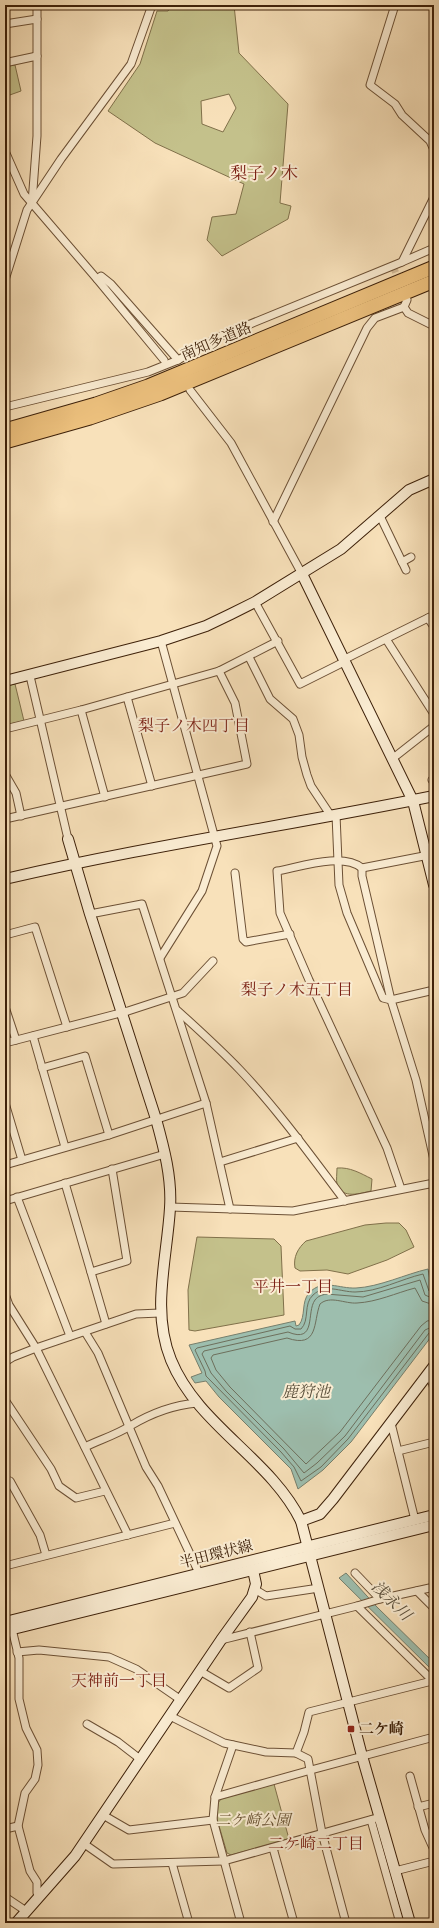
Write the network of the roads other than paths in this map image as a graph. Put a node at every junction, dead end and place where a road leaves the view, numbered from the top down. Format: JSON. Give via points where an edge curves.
{"nodes":[{"id":1,"x":37,"y":5,"type":"edge"},
{"id":2,"x":152,"y":5,"type":"edge"},
{"id":3,"x":395,"y":5,"type":"edge"},
{"id":4,"x":37,"y":19,"type":"junction"},
{"id":5,"x":5,"y":24,"type":"edge"},
{"id":6,"x":38,"y":56,"type":"junction"},
{"id":7,"x":9,"y":62,"type":"dead end"},
{"id":8,"x":434,"y":150,"type":"edge"},
{"id":9,"x":5,"y":151,"type":"edge"},
{"id":10,"x":434,"y":196,"type":"edge"},
{"id":11,"x":32,"y":203,"type":"junction"},
{"id":12,"x":434,"y":248,"type":"edge"},
{"id":13,"x":5,"y":252,"type":"edge"},
{"id":14,"x":12,"y":254,"type":"junction"},
{"id":15,"x":402,"y":262,"type":"junction"},
{"id":16,"x":434,"y":267,"type":"edge"},
{"id":17,"x":97,"y":279,"type":"junction"},
{"id":18,"x":5,"y":280,"type":"edge"},
{"id":19,"x":434,"y":281,"type":"edge"},
{"id":20,"x":434,"y":326,"type":"edge"},
{"id":21,"x":164,"y":360,"type":"dead end"},
{"id":22,"x":178,"y":360,"type":"junction"},
{"id":23,"x":190,"y":390,"type":"dead end"},
{"id":24,"x":5,"y":407,"type":"edge"},
{"id":25,"x":56,"y":416,"type":"junction"},
{"id":26,"x":5,"y":423,"type":"edge"},
{"id":27,"x":68,"y":425,"type":"junction"},
{"id":28,"x":5,"y":430,"type":"edge"},
{"id":29,"x":5,"y":442,"type":"edge"},
{"id":30,"x":5,"y":450,"type":"edge"},
{"id":31,"x":434,"y":479,"type":"edge"},
{"id":32,"x":380,"y":516,"type":"junction"},
{"id":33,"x":273,"y":522,"type":"junction"},
{"id":34,"x":411,"y":557,"type":"dead end"},
{"id":35,"x":402,"y":562,"type":"junction"},
{"id":36,"x":406,"y":570,"type":"dead end"},
{"id":37,"x":302,"y":574,"type":"junction"},
{"id":38,"x":255,"y":602,"type":"junction"},
{"id":39,"x":431,"y":617,"type":"edge"},
{"id":40,"x":434,"y":627,"type":"edge"},
{"id":41,"x":386,"y":639,"type":"junction"},
{"id":42,"x":161,"y":640,"type":"junction"},
{"id":43,"x":278,"y":642,"type":"junction"},
{"id":44,"x":249,"y":657,"type":"junction"},
{"id":45,"x":344,"y":662,"type":"junction"},
{"id":46,"x":219,"y":671,"type":"junction"},
{"id":47,"x":30,"y":676,"type":"junction"},
{"id":48,"x":5,"y":681,"type":"edge"},
{"id":49,"x":173,"y":684,"type":"junction"},
{"id":50,"x":127,"y":697,"type":"junction"},
{"id":51,"x":81,"y":710,"type":"junction"},
{"id":52,"x":434,"y":714,"type":"edge"},
{"id":53,"x":40,"y":720,"type":"junction"},
{"id":54,"x":434,"y":726,"type":"edge"},
{"id":55,"x":5,"y":729,"type":"edge"},
{"id":56,"x":392,"y":759,"type":"junction"},
{"id":57,"x":5,"y":774,"type":"edge"},
{"id":58,"x":198,"y":776,"type":"junction"},
{"id":59,"x":152,"y":786,"type":"junction"},
{"id":60,"x":105,"y":796,"type":"junction"},
{"id":61,"x":434,"y":796,"type":"edge"},
{"id":62,"x":413,"y":801,"type":"junction"},
{"id":63,"x":60,"y":807,"type":"junction"},
{"id":64,"x":334,"y":815,"type":"junction"},
{"id":65,"x":22,"y":816,"type":"junction"},
{"id":66,"x":5,"y":820,"type":"edge"},
{"id":67,"x":214,"y":836,"type":"junction"},
{"id":68,"x":68,"y":839,"type":"joint"},
{"id":69,"x":431,"y":855,"type":"edge"},
{"id":70,"x":337,"y":860,"type":"junction"},
{"id":71,"x":75,"y":863,"type":"junction"},
{"id":72,"x":362,"y":868,"type":"junction"},
{"id":73,"x":235,"y":873,"type":"dead end"},
{"id":74,"x":5,"y":879,"type":"edge"},
{"id":75,"x":434,"y":885,"type":"edge"},
{"id":76,"x":90,"y":914,"type":"junction"},
{"id":77,"x":290,"y":934,"type":"junction"},
{"id":78,"x":5,"y":935,"type":"edge"},
{"id":79,"x":160,"y":958,"type":"junction"},
{"id":80,"x":213,"y":961,"type":"dead end"},
{"id":81,"x":434,"y":990,"type":"edge"},
{"id":82,"x":172,"y":996,"type":"junction"},
{"id":83,"x":391,"y":1000,"type":"junction"},
{"id":84,"x":5,"y":1007,"type":"edge"},
{"id":85,"x":176,"y":1010,"type":"junction"},
{"id":86,"x":122,"y":1012,"type":"junction"},
{"id":87,"x":67,"y":1027,"type":"junction"},
{"id":88,"x":33,"y":1036,"type":"junction"},
{"id":89,"x":16,"y":1040,"type":"junction"},
{"id":90,"x":5,"y":1043,"type":"edge"},
{"id":91,"x":42,"y":1068,"type":"junction"},
{"id":92,"x":5,"y":1103,"type":"edge"},
{"id":93,"x":206,"y":1103,"type":"junction"},
{"id":94,"x":156,"y":1119,"type":"junction"},
{"id":95,"x":109,"y":1135,"type":"junction"},
{"id":96,"x":298,"y":1138,"type":"junction"},
{"id":97,"x":65,"y":1147,"type":"junction"},
{"id":98,"x":165,"y":1154,"type":"junction"},
{"id":99,"x":22,"y":1160,"type":"junction"},
{"id":100,"x":434,"y":1160,"type":"edge"},
{"id":101,"x":220,"y":1162,"type":"junction"},
{"id":102,"x":5,"y":1165,"type":"edge"},
{"id":103,"x":112,"y":1169,"type":"junction"},
{"id":104,"x":64,"y":1183,"type":"junction"},
{"id":105,"x":434,"y":1183,"type":"edge"},
{"id":106,"x":401,"y":1189,"type":"junction"},
{"id":107,"x":17,"y":1197,"type":"junction"},
{"id":108,"x":5,"y":1201,"type":"edge"},
{"id":109,"x":345,"y":1201,"type":"junction"},
{"id":110,"x":170,"y":1207,"type":"junction"},
{"id":111,"x":230,"y":1209,"type":"junction"},
{"id":112,"x":91,"y":1272,"type":"junction"},
{"id":113,"x":5,"y":1294,"type":"edge"},
{"id":114,"x":7,"y":1306,"type":"edge"},
{"id":115,"x":160,"y":1313,"type":"junction"},
{"id":116,"x":106,"y":1324,"type":"junction"},
{"id":117,"x":84,"y":1332,"type":"junction"},
{"id":118,"x":70,"y":1336,"type":"junction"},
{"id":119,"x":36,"y":1348,"type":"junction"},
{"id":120,"x":5,"y":1362,"type":"edge"},
{"id":121,"x":432,"y":1369,"type":"edge"},
{"id":122,"x":434,"y":1389,"type":"edge"},
{"id":123,"x":5,"y":1400,"type":"edge"},
{"id":124,"x":197,"y":1403,"type":"junction"},
{"id":125,"x":391,"y":1423,"type":"junction"},
{"id":126,"x":130,"y":1426,"type":"junction"},
{"id":127,"x":434,"y":1442,"type":"edge"},
{"id":128,"x":85,"y":1447,"type":"junction"},
{"id":129,"x":398,"y":1451,"type":"junction"},
{"id":130,"x":5,"y":1484,"type":"edge"},
{"id":131,"x":105,"y":1491,"type":"junction"},
{"id":132,"x":434,"y":1515,"type":"edge"},
{"id":133,"x":415,"y":1520,"type":"junction"},
{"id":134,"x":301,"y":1521,"type":"junction"},
{"id":135,"x":175,"y":1523,"type":"junction"},
{"id":136,"x":434,"y":1525,"type":"edge"},
{"id":137,"x":128,"y":1535,"type":"junction"},
{"id":138,"x":310,"y":1550,"type":"junction"},
{"id":139,"x":46,"y":1555,"type":"junction"},
{"id":140,"x":5,"y":1566,"type":"edge"},
{"id":141,"x":253,"y":1570,"type":"junction"},
{"id":142,"x":199,"y":1573,"type":"junction"},
{"id":143,"x":355,"y":1573,"type":"dead end"},
{"id":144,"x":434,"y":1587,"type":"edge"},
{"id":145,"x":319,"y":1588,"type":"junction"},
{"id":146,"x":256,"y":1590,"type":"junction"},
{"id":147,"x":416,"y":1591,"type":"junction"},
{"id":148,"x":380,"y":1599,"type":"junction"},
{"id":149,"x":357,"y":1606,"type":"junction"},
{"id":150,"x":434,"y":1608,"type":"edge"},
{"id":151,"x":326,"y":1613,"type":"junction"},
{"id":152,"x":5,"y":1622,"type":"edge"},
{"id":153,"x":9,"y":1630,"type":"edge"},
{"id":154,"x":250,"y":1632,"type":"junction"},
{"id":155,"x":221,"y":1640,"type":"junction"},
{"id":156,"x":17,"y":1652,"type":"junction"},
{"id":157,"x":200,"y":1672,"type":"junction"},
{"id":158,"x":433,"y":1682,"type":"edge"},
{"id":159,"x":181,"y":1700,"type":"junction"},
{"id":160,"x":349,"y":1702,"type":"junction"},
{"id":161,"x":170,"y":1716,"type":"junction"},
{"id":162,"x":100,"y":1721,"type":"dead end"},
{"id":163,"x":87,"y":1724,"type":"dead end"},
{"id":164,"x":96,"y":1729,"type":"junction"},
{"id":165,"x":434,"y":1737,"type":"edge"},
{"id":166,"x":233,"y":1746,"type":"junction"},
{"id":167,"x":296,"y":1753,"type":"junction"},
{"id":168,"x":362,"y":1756,"type":"junction"},
{"id":169,"x":140,"y":1759,"type":"junction"},
{"id":170,"x":311,"y":1770,"type":"junction"},
{"id":171,"x":410,"y":1776,"type":"dead end"},
{"id":172,"x":215,"y":1797,"type":"junction"},
{"id":173,"x":434,"y":1803,"type":"edge"},
{"id":174,"x":418,"y":1807,"type":"junction"},
{"id":175,"x":103,"y":1815,"type":"junction"},
{"id":176,"x":376,"y":1818,"type":"junction"},
{"id":177,"x":213,"y":1820,"type":"junction"},
{"id":178,"x":18,"y":1826,"type":"junction"},
{"id":179,"x":5,"y":1829,"type":"edge"},
{"id":180,"x":322,"y":1833,"type":"junction"},
{"id":181,"x":83,"y":1843,"type":"junction"},
{"id":182,"x":274,"y":1848,"type":"junction"},
{"id":183,"x":434,"y":1850,"type":"edge"},
{"id":184,"x":224,"y":1861,"type":"junction"},
{"id":185,"x":434,"y":1861,"type":"edge"},
{"id":186,"x":172,"y":1862,"type":"junction"},
{"id":187,"x":395,"y":1871,"type":"junction"},
{"id":188,"x":40,"y":1896,"type":"junction"},
{"id":189,"x":5,"y":1897,"type":"edge"},
{"id":190,"x":26,"y":1911,"type":"junction"},
{"id":191,"x":16,"y":1923,"type":"edge"},
{"id":192,"x":189,"y":1923,"type":"edge"},
{"id":193,"x":241,"y":1923,"type":"edge"},
{"id":194,"x":294,"y":1923,"type":"edge"},
{"id":195,"x":346,"y":1923,"type":"edge"},
{"id":196,"x":400,"y":1923,"type":"edge"},
{"id":197,"x":410,"y":1923,"type":"edge"}],
"edges":[{"from":1,"to":4,"type":"street"},
{"from":2,"to":11,"type":"street","via":[[131,64]]},
{"from":3,"to":8,"type":"street","via":[[370,85],[394,104],[430,141]]},
{"from":4,"to":5,"type":"street"},
{"from":4,"to":6,"type":"street"},
{"from":6,"to":7,"type":"street"},
{"from":6,"to":11,"type":"street","via":[[37,142]]},
{"from":9,"to":11,"type":"street","via":[[24,194]]},
{"from":10,"to":15,"type":"street"},
{"from":11,"to":14,"type":"street","via":[[27,210]]},
{"from":11,"to":17,"type":"street"},
{"from":12,"to":15,"type":"street"},
{"from":13,"to":14,"type":"street"},
{"from":14,"to":18,"type":"street"},
{"from":15,"to":22,"type":"street","via":[[221,336]]},
{"from":16,"to":25,"type":"highway","name":"南知多道路","via":[[148,386]]},
{"from":17,"to":21,"type":"street"},
{"from":17,"to":22,"type":"street","via":[[101,276],[111,284]]},
{"from":19,"to":27,"type":"highway","name":"南知多道路","via":[[160,394]]},
{"from":20,"to":33,"type":"street","via":[[408,313],[406,304],[376,318],[367,328]]},
{"from":22,"to":24,"type":"street","via":[[120,380]]},
{"from":23,"to":33,"type":"street","via":[[231,443]]},
{"from":25,"to":26,"type":"highway","via":[[36,416]]},
{"from":25,"to":28,"type":"highway","name":"南知多道路"},
{"from":27,"to":29,"type":"highway","name":"南知多道路"},
{"from":27,"to":30,"type":"highway"},
{"from":31,"to":32,"type":"street","via":[[409,490]]},
{"from":32,"to":35,"type":"street"},
{"from":32,"to":37,"type":"street","via":[[341,549]]},
{"from":33,"to":37,"type":"street"},
{"from":34,"to":35,"type":"street"},
{"from":35,"to":36,"type":"street"},
{"from":37,"to":38,"type":"street"},
{"from":37,"to":45,"type":"street"},
{"from":38,"to":42,"type":"street","via":[[206,626]]},
{"from":38,"to":43,"type":"street"},
{"from":39,"to":40,"type":"street"},
{"from":39,"to":41,"type":"street"},
{"from":41,"to":45,"type":"street","via":[[347,658]]},
{"from":41,"to":52,"type":"street"},
{"from":42,"to":47,"type":"street"},
{"from":42,"to":49,"type":"street"},
{"from":43,"to":44,"type":"street"},
{"from":43,"to":45,"type":"street","via":[[300,684]]},
{"from":44,"to":46,"type":"street"},
{"from":44,"to":64,"type":"street","via":[[270,699],[293,719],[299,735],[306,775],[311,786]]},
{"from":45,"to":56,"type":"street"},
{"from":46,"to":49,"type":"street"},
{"from":46,"to":58,"type":"street","via":[[235,703],[247,764]]},
{"from":47,"to":48,"type":"street"},
{"from":47,"to":53,"type":"street"},
{"from":49,"to":50,"type":"street"},
{"from":49,"to":58,"type":"street"},
{"from":50,"to":51,"type":"street"},
{"from":50,"to":59,"type":"street"},
{"from":51,"to":53,"type":"street"},
{"from":51,"to":60,"type":"street"},
{"from":53,"to":55,"type":"street"},
{"from":53,"to":63,"type":"street"},
{"from":54,"to":56,"type":"street"},
{"from":56,"to":62,"type":"street"},
{"from":57,"to":65,"type":"street","via":[[16,793]]},
{"from":58,"to":59,"type":"street"},
{"from":58,"to":67,"type":"street"},
{"from":59,"to":60,"type":"street"},
{"from":60,"to":63,"type":"street"},
{"from":61,"to":62,"type":"street"},
{"from":62,"to":64,"type":"street"},
{"from":62,"to":69,"type":"street"},
{"from":63,"to":65,"type":"street"},
{"from":63,"to":68,"type":"street"},
{"from":64,"to":67,"type":"street"},
{"from":64,"to":70,"type":"street"},
{"from":65,"to":66,"type":"street"},
{"from":67,"to":71,"type":"street"},
{"from":67,"to":79,"type":"street","via":[[216,852],[202,891]]},
{"from":68,"to":71,"type":"street"},
{"from":69,"to":72,"type":"street"},
{"from":69,"to":75,"type":"street"},
{"from":70,"to":72,"type":"street"},
{"from":70,"to":77,"type":"street","via":[[277,871],[280,913]]},
{"from":70,"to":83,"type":"street","via":[[339,885],[347,913],[383,998]]},
{"from":71,"to":74,"type":"street"},
{"from":71,"to":76,"type":"street"},
{"from":72,"to":83,"type":"street"},
{"from":73,"to":77,"type":"street","via":[[243,939],[246,942]]},
{"from":76,"to":79,"type":"street","via":[[142,904]]},
{"from":76,"to":86,"type":"street"},
{"from":77,"to":106,"type":"street","via":[[387,1148]]},
{"from":78,"to":87,"type":"street","via":[[35,927]]},
{"from":79,"to":82,"type":"street"},
{"from":80,"to":82,"type":"street","via":[[187,990]]},
{"from":81,"to":83,"type":"street"},
{"from":82,"to":85,"type":"street"},
{"from":82,"to":86,"type":"street"},
{"from":83,"to":100,"type":"street","via":[[416,1080]]},
{"from":84,"to":89,"type":"street"},
{"from":85,"to":93,"type":"street"},
{"from":85,"to":96,"type":"street","via":[[239,1069]]},
{"from":86,"to":87,"type":"street"},
{"from":86,"to":94,"type":"street"},
{"from":87,"to":88,"type":"street"},
{"from":88,"to":89,"type":"street"},
{"from":88,"to":91,"type":"street"},
{"from":89,"to":90,"type":"street"},
{"from":91,"to":95,"type":"street","via":[[85,1056]]},
{"from":91,"to":97,"type":"street"},
{"from":92,"to":99,"type":"street"},
{"from":93,"to":94,"type":"street"},
{"from":93,"to":101,"type":"street"},
{"from":94,"to":95,"type":"street"},
{"from":94,"to":98,"type":"street"},
{"from":95,"to":97,"type":"street"},
{"from":96,"to":101,"type":"street"},
{"from":96,"to":109,"type":"street"},
{"from":97,"to":99,"type":"street"},
{"from":98,"to":103,"type":"street"},
{"from":98,"to":110,"type":"street","via":[[170,1183]]},
{"from":99,"to":102,"type":"street"},
{"from":101,"to":111,"type":"street"},
{"from":103,"to":104,"type":"street"},
{"from":103,"to":112,"type":"street","via":[[127,1261]]},
{"from":104,"to":107,"type":"street"},
{"from":104,"to":112,"type":"street"},
{"from":105,"to":106,"type":"street"},
{"from":106,"to":109,"type":"street"},
{"from":107,"to":108,"type":"street"},
{"from":107,"to":118,"type":"street"},
{"from":109,"to":111,"type":"street","via":[[293,1211]]},
{"from":110,"to":111,"type":"street"},
{"from":110,"to":115,"type":"street"},
{"from":112,"to":116,"type":"street"},
{"from":113,"to":114,"type":"street"},
{"from":114,"to":119,"type":"street"},
{"from":115,"to":116,"type":"street","via":[[136,1314]]},
{"from":115,"to":124,"type":"street","via":[[170,1360]]},
{"from":116,"to":117,"type":"street"},
{"from":117,"to":118,"type":"street"},
{"from":117,"to":126,"type":"street","via":[[98,1353]]},
{"from":118,"to":119,"type":"street"},
{"from":119,"to":120,"type":"street"},
{"from":119,"to":128,"type":"street"},
{"from":121,"to":122,"type":"street"},
{"from":121,"to":125,"type":"street"},
{"from":123,"to":131,"type":"street","via":[[51,1469],[59,1486],[76,1498]]},
{"from":124,"to":126,"type":"street","via":[[171,1407]]},
{"from":124,"to":134,"type":"street","via":[[276,1483],[294,1506]]},
{"from":125,"to":129,"type":"street"},
{"from":125,"to":134,"type":"street","via":[[320,1514]]},
{"from":126,"to":128,"type":"street"},
{"from":126,"to":135,"type":"street","via":[[146,1467]]},
{"from":127,"to":129,"type":"street"},
{"from":128,"to":131,"type":"street"},
{"from":129,"to":133,"type":"street"},
{"from":130,"to":139,"type":"street","via":[[10,1481],[40,1535]]},
{"from":131,"to":137,"type":"street"},
{"from":132,"to":133,"type":"street","name":"半田環状線"},
{"from":133,"to":138,"type":"street","name":"半田環状線"},
{"from":134,"to":138,"type":"street"},
{"from":135,"to":137,"type":"street"},
{"from":135,"to":142,"type":"street"},
{"from":136,"to":138,"type":"street","name":"半田環状線"},
{"from":137,"to":139,"type":"street"},
{"from":138,"to":141,"type":"street","name":"半田環状線"},
{"from":138,"to":142,"type":"street","name":"半田環状線"},
{"from":138,"to":145,"type":"street"},
{"from":139,"to":140,"type":"street"},
{"from":141,"to":146,"type":"street"},
{"from":141,"to":153,"type":"street","name":"半田環状線"},
{"from":142,"to":152,"type":"street","name":"半田環状線"},
{"from":143,"to":148,"type":"street"},
{"from":144,"to":147,"type":"street"},
{"from":145,"to":146,"type":"street","via":[[266,1596]]},
{"from":145,"to":151,"type":"street"},
{"from":146,"to":155,"type":"street"},
{"from":147,"to":148,"type":"street"},
{"from":147,"to":150,"type":"street"},
{"from":148,"to":149,"type":"street"},
{"from":149,"to":151,"type":"street"},
{"from":149,"to":158,"type":"street"},
{"from":151,"to":154,"type":"street"},
{"from":151,"to":160,"type":"street"},
{"from":153,"to":156,"type":"street"},
{"from":154,"to":155,"type":"street"},
{"from":154,"to":157,"type":"street","via":[[258,1668],[229,1688]]},
{"from":155,"to":157,"type":"street"},
{"from":156,"to":159,"type":"street","via":[[39,1650],[109,1657],[136,1669]]},
{"from":156,"to":178,"type":"street","via":[[19,1699],[26,1728],[37,1750],[38,1765],[35,1779],[25,1793]]},
{"from":157,"to":159,"type":"street"},
{"from":158,"to":160,"type":"street"},
{"from":159,"to":161,"type":"street"},
{"from":160,"to":167,"type":"street","via":[[309,1712]]},
{"from":160,"to":168,"type":"street"},
{"from":161,"to":166,"type":"street"},
{"from":161,"to":169,"type":"street"},
{"from":162,"to":164,"type":"street"},
{"from":163,"to":164,"type":"street"},
{"from":164,"to":169,"type":"street"},
{"from":165,"to":168,"type":"street"},
{"from":166,"to":167,"type":"street","via":[[266,1752]]},
{"from":166,"to":172,"type":"street"},
{"from":167,"to":170,"type":"street","via":[[308,1759]]},
{"from":168,"to":170,"type":"street"},
{"from":168,"to":176,"type":"street"},
{"from":169,"to":175,"type":"street"},
{"from":170,"to":172,"type":"street"},
{"from":170,"to":180,"type":"street"},
{"from":171,"to":174,"type":"street"},
{"from":172,"to":177,"type":"street"},
{"from":173,"to":174,"type":"street"},
{"from":174,"to":183,"type":"street"},
{"from":175,"to":177,"type":"street","via":[[129,1830]]},
{"from":175,"to":181,"type":"street"},
{"from":176,"to":180,"type":"street"},
{"from":176,"to":187,"type":"street"},
{"from":176,"to":196,"type":"street"},
{"from":177,"to":184,"type":"street"},
{"from":178,"to":179,"type":"street"},
{"from":178,"to":188,"type":"street"},
{"from":180,"to":182,"type":"street"},
{"from":180,"to":195,"type":"street"},
{"from":181,"to":186,"type":"street","via":[[113,1864]]},
{"from":181,"to":188,"type":"street"},
{"from":182,"to":184,"type":"street"},
{"from":182,"to":194,"type":"street"},
{"from":184,"to":186,"type":"street"},
{"from":184,"to":193,"type":"street"},
{"from":185,"to":187,"type":"street"},
{"from":186,"to":192,"type":"street"},
{"from":187,"to":197,"type":"street"},
{"from":188,"to":190,"type":"street"},
{"from":189,"to":190,"type":"street"},
{"from":190,"to":191,"type":"street"}]}
